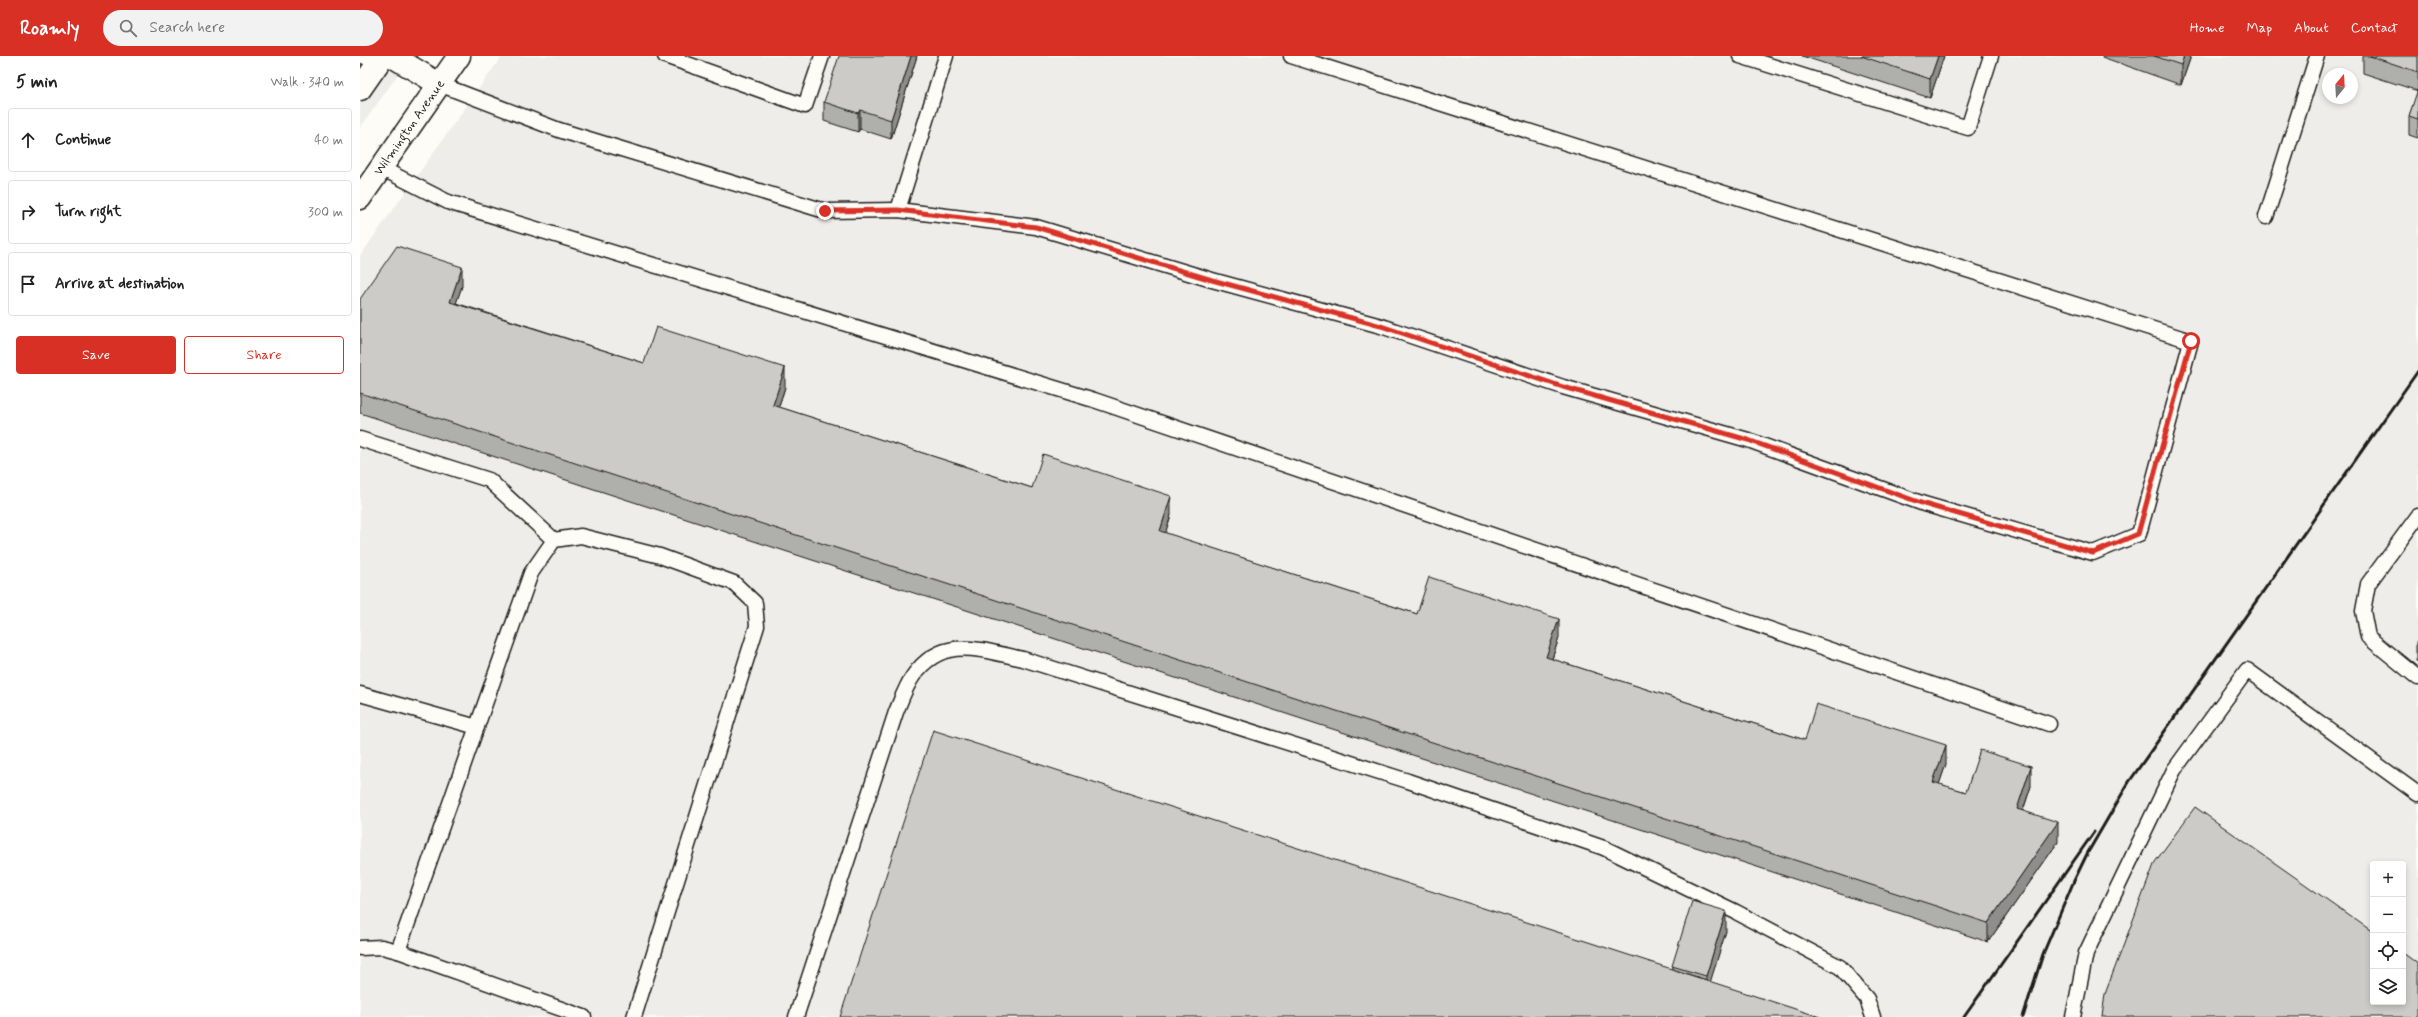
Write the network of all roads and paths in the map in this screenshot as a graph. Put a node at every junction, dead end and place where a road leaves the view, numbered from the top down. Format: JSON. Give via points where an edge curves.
{"nodes":[{"id":1,"x":459,"y":56,"type":"edge"},
{"id":2,"x":665,"y":56,"type":"edge"},
{"id":3,"x":822,"y":56,"type":"edge"},
{"id":4,"x":946,"y":56,"type":"edge"},
{"id":5,"x":1292,"y":56,"type":"edge"},
{"id":6,"x":1740,"y":56,"type":"edge"},
{"id":7,"x":1991,"y":56,"type":"edge"},
{"id":8,"x":2317,"y":56,"type":"edge"},
{"id":9,"x":379,"y":58,"type":"edge"},
{"id":10,"x":439,"y":84,"type":"junction"},
{"id":11,"x":360,"y":89,"type":"edge"},
{"id":12,"x":381,"y":168,"type":"junction"},
{"id":13,"x":360,"y":198,"type":"edge"},
{"id":14,"x":898,"y":210,"type":"junction"},
{"id":15,"x":2266,"y":217,"type":"dead end"},
{"id":16,"x":360,"y":439,"type":"edge"},
{"id":17,"x":2418,"y":516,"type":"edge"},
{"id":18,"x":554,"y":540,"type":"junction"},
{"id":19,"x":2418,"y":678,"type":"edge"},
{"id":20,"x":360,"y":694,"type":"edge"},
{"id":21,"x":2049,"y":724,"type":"dead end"},
{"id":22,"x":477,"y":727,"type":"junction"},
{"id":23,"x":2418,"y":794,"type":"edge"},
{"id":24,"x":360,"y":948,"type":"edge"},
{"id":25,"x":398,"y":951,"type":"junction"},
{"id":26,"x":584,"y":1017,"type":"edge"},
{"id":27,"x":634,"y":1017,"type":"edge"},
{"id":28,"x":796,"y":1017,"type":"edge"},
{"id":29,"x":1873,"y":1017,"type":"edge"},
{"id":30,"x":2072,"y":1017,"type":"edge"}],
"edges":[{"from":1,"to":10,"type":"main road","name":"Wilmington Avenue"},
{"from":2,"to":3,"type":"lane","via":[[805,106]]},
{"from":4,"to":14,"type":"lane"},
{"from":5,"to":14,"type":"lane","via":[[2191,341],[2138,534],[2093,553],[1924,504],[1748,440],[1563,387],[1381,326],[1212,280],[1036,227]]},
{"from":6,"to":7,"type":"lane","via":[[1968,128]]},
{"from":8,"to":15,"type":"lane"},
{"from":9,"to":10,"type":"main road"},
{"from":9,"to":11,"type":"main road"},
{"from":10,"to":12,"type":"main road","name":"Wilmington Avenue"},
{"from":10,"to":14,"type":"lane","via":[[559,130],[825,211]]},
{"from":12,"to":13,"type":"main road","name":"Wilmington Avenue"},
{"from":12,"to":21,"type":"lane","via":[[448,202],[1094,400]]},
{"from":16,"to":18,"type":"lane","via":[[489,480]]},
{"from":17,"to":19,"type":"lane","via":[[2368,584],[2362,611],[2368,637]]},
{"from":18,"to":22,"type":"lane","via":[[531,573]]},
{"from":18,"to":27,"type":"lane","via":[[581,536],[660,556],[734,583],[756,603],[757,626]]},
{"from":20,"to":22,"type":"lane"},
{"from":22,"to":25,"type":"lane"},
{"from":23,"to":30,"type":"lane","via":[[2247,670],[2174,770],[2086,953]]},
{"from":24,"to":25,"type":"lane","via":[[382,947]]},
{"from":25,"to":26,"type":"lane"},
{"from":28,"to":29,"type":"lane","via":[[896,712],[913,676],[930,656],[947,649],[975,649],[1023,659],[1408,781],[1604,848],[1736,912],[1840,967],[1867,1000]]}]}
